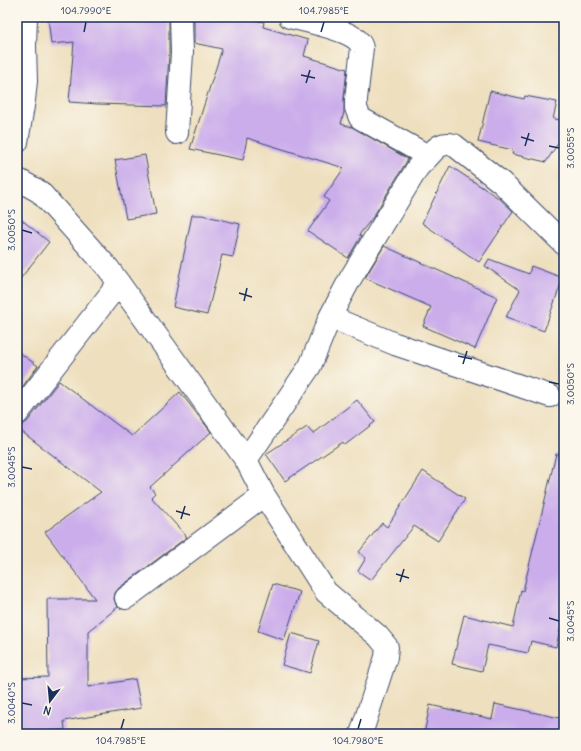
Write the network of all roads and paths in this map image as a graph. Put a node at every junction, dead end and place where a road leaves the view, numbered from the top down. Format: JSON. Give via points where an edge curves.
{"nodes":[{"id":1,"x":26,"y":17,"type":"edge"},
{"id":2,"x":181,"y":17,"type":"edge"},
{"id":3,"x":290,"y":17,"type":"edge"},
{"id":4,"x":178,"y":133,"type":"dead end"},
{"id":5,"x":17,"y":142,"type":"edge"},
{"id":6,"x":426,"y":159,"type":"junction"},
{"id":7,"x":17,"y":179,"type":"edge"},
{"id":8,"x":564,"y":244,"type":"edge"},
{"id":9,"x":119,"y":283,"type":"junction"},
{"id":10,"x":330,"y":317,"type":"junction"},
{"id":11,"x":550,"y":396,"type":"dead end"},
{"id":12,"x":17,"y":414,"type":"edge"},
{"id":13,"x":246,"y":460,"type":"junction"},
{"id":14,"x":264,"y":495,"type":"junction"},
{"id":15,"x":126,"y":598,"type":"dead end"},
{"id":16,"x":362,"y":734,"type":"edge"}],
"edges":[{"from":1,"to":5,"type":"street","via":[[26,81]]},
{"from":2,"to":4,"type":"street"},
{"from":3,"to":6,"type":"street","via":[[351,35],[360,42],[362,48],[356,108],[360,118],[419,151]]},
{"from":6,"to":8,"type":"street","via":[[442,144],[448,143],[456,147],[502,183]]},
{"from":6,"to":10,"type":"street","via":[[418,166]]},
{"from":7,"to":9,"type":"street","via":[[40,192]]},
{"from":9,"to":12,"type":"street"},
{"from":9,"to":13,"type":"street"},
{"from":10,"to":11,"type":"street","via":[[395,344]]},
{"from":10,"to":13,"type":"street","via":[[310,366]]},
{"from":13,"to":14,"type":"street"},
{"from":14,"to":15,"type":"street"},
{"from":14,"to":16,"type":"street","via":[[326,592],[378,636],[387,647],[386,658]]}]}
